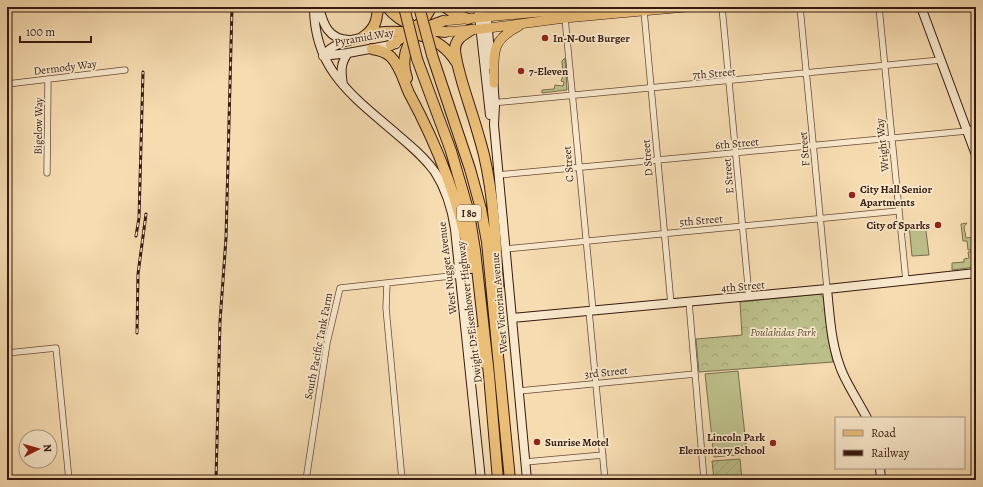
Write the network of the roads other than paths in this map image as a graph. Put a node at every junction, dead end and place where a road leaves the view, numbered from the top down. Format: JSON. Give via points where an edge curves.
{"nodes":[{"id":1,"x":314,"y":7,"type":"edge"},
{"id":2,"x":319,"y":7,"type":"edge"},
{"id":3,"x":378,"y":7,"type":"edge"},
{"id":4,"x":387,"y":7,"type":"edge"},
{"id":5,"x":404,"y":7,"type":"edge"},
{"id":6,"x":420,"y":7,"type":"edge"},
{"id":7,"x":431,"y":7,"type":"edge"},
{"id":8,"x":446,"y":7,"type":"edge"},
{"id":9,"x":478,"y":7,"type":"edge"},
{"id":10,"x":486,"y":7,"type":"edge"},
{"id":11,"x":497,"y":7,"type":"edge"},
{"id":12,"x":595,"y":7,"type":"edge"},
{"id":13,"x":686,"y":7,"type":"edge"},
{"id":14,"x":722,"y":7,"type":"edge"},
{"id":15,"x":800,"y":7,"type":"edge"},
{"id":16,"x":879,"y":7,"type":"edge"},
{"id":17,"x":921,"y":7,"type":"edge"},
{"id":18,"x":644,"y":11,"type":"junction"},
{"id":19,"x":565,"y":12,"type":"edge"},
{"id":20,"x":512,"y":15,"type":"junction"},
{"id":21,"x":483,"y":18,"type":"junction"},
{"id":22,"x":468,"y":19,"type":"junction"},
{"id":23,"x":443,"y":21,"type":"joint"},
{"id":24,"x":524,"y":23,"type":"junction"},
{"id":25,"x":480,"y":29,"type":"junction"},
{"id":26,"x":417,"y":32,"type":"junction"},
{"id":27,"x":445,"y":32,"type":"joint"},
{"id":28,"x":375,"y":33,"type":"joint"},
{"id":29,"x":363,"y":37,"type":"junction"},
{"id":30,"x":350,"y":40,"type":"junction"},
{"id":31,"x":391,"y":45,"type":"joint"},
{"id":32,"x":372,"y":49,"type":"junction"},
{"id":33,"x":348,"y":53,"type":"junction"},
{"id":34,"x":323,"y":56,"type":"junction"},
{"id":35,"x":941,"y":60,"type":"junction"},
{"id":36,"x":458,"y":66,"type":"junction"},
{"id":37,"x":884,"y":66,"type":"junction"},
{"id":38,"x":125,"y":70,"type":"dead end"},
{"id":39,"x":806,"y":74,"type":"junction"},
{"id":40,"x":48,"y":79,"type":"junction"},
{"id":41,"x":729,"y":81,"type":"junction"},
{"id":42,"x":494,"y":82,"type":"junction"},
{"id":43,"x":7,"y":84,"type":"edge"},
{"id":44,"x":343,"y":86,"type":"junction"},
{"id":45,"x":651,"y":89,"type":"junction"},
{"id":46,"x":573,"y":96,"type":"junction"},
{"id":47,"x":416,"y":103,"type":"junction"},
{"id":48,"x":492,"y":103,"type":"junction"},
{"id":49,"x":976,"y":128,"type":"edge"},
{"id":50,"x":967,"y":131,"type":"junction"},
{"id":51,"x":891,"y":138,"type":"junction"},
{"id":52,"x":813,"y":146,"type":"junction"},
{"id":53,"x":736,"y":153,"type":"junction"},
{"id":54,"x":976,"y":155,"type":"edge"},
{"id":55,"x":658,"y":160,"type":"junction"},
{"id":56,"x":580,"y":168,"type":"junction"},
{"id":57,"x":47,"y":173,"type":"dead end"},
{"id":58,"x":498,"y":175,"type":"junction"},
{"id":59,"x":898,"y":211,"type":"junction"},
{"id":60,"x":820,"y":219,"type":"junction"},
{"id":61,"x":742,"y":226,"type":"junction"},
{"id":62,"x":664,"y":233,"type":"junction"},
{"id":63,"x":587,"y":241,"type":"junction"},
{"id":64,"x":505,"y":249,"type":"junction"},
{"id":65,"x":976,"y":273,"type":"edge"},
{"id":66,"x":460,"y":275,"type":"junction"},
{"id":67,"x":906,"y":281,"type":"junction"},
{"id":68,"x":387,"y":283,"type":"junction"},
{"id":69,"x":827,"y":289,"type":"junction"},
{"id":70,"x":749,"y":296,"type":"junction"},
{"id":71,"x":688,"y":302,"type":"junction"},
{"id":72,"x":671,"y":304,"type":"junction"},
{"id":73,"x":591,"y":311,"type":"junction"},
{"id":74,"x":512,"y":318,"type":"junction"},
{"id":75,"x":498,"y":345,"type":"junction"},
{"id":76,"x":7,"y":353,"type":"edge"},
{"id":77,"x":695,"y":374,"type":"junction"},
{"id":78,"x":489,"y":375,"type":"junction"},
{"id":79,"x":596,"y":383,"type":"junction"},
{"id":80,"x":518,"y":391,"type":"junction"},
{"id":81,"x":866,"y":417,"type":"edge"},
{"id":82,"x":603,"y":455,"type":"junction"},
{"id":83,"x":525,"y":462,"type":"junction"},
{"id":84,"x":880,"y":469,"type":"edge"},
{"id":85,"x":69,"y":480,"type":"edge"},
{"id":86,"x":306,"y":480,"type":"edge"},
{"id":87,"x":402,"y":480,"type":"edge"},
{"id":88,"x":481,"y":480,"type":"edge"},
{"id":89,"x":498,"y":480,"type":"edge"},
{"id":90,"x":510,"y":480,"type":"edge"},
{"id":91,"x":527,"y":480,"type":"edge"},
{"id":92,"x":605,"y":480,"type":"edge"},
{"id":93,"x":704,"y":480,"type":"edge"},
{"id":94,"x":881,"y":480,"type":"edge"}],
"edges":[{"from":1,"to":34,"type":"street","name":"West Nugget Avenue","via":[[316,33]]},
{"from":2,"to":30,"type":"street","via":[[331,34],[338,39]]},
{"from":3,"to":29,"type":"highway","via":[[377,20]]},
{"from":4,"to":26,"type":"highway"},
{"from":5,"to":78,"type":"highway","name":"Dwight D. Eisenhower Highway","number":"I 80","bridge":true,"via":[[417,59],[451,151],[469,214]]},
{"from":6,"to":75,"type":"highway","number":"I 80","bridge":true,"via":[[432,55],[481,209]]},
{"from":7,"to":26,"type":"highway"},
{"from":8,"to":22,"type":"highway","via":[[454,14]]},
{"from":9,"to":21,"type":"street","name":"West Victorian Avenue"},
{"from":10,"to":21,"type":"street","name":"West Victorian Avenue"},
{"from":11,"to":20,"type":"main road"},
{"from":12,"to":19,"type":"main road"},
{"from":13,"to":18,"type":"main road"},
{"from":14,"to":41,"type":"street","name":"E Street"},
{"from":15,"to":39,"type":"street","name":"F Street"},
{"from":16,"to":37,"type":"street","name":"Wright Way"},
{"from":17,"to":35,"type":"street"},
{"from":18,"to":19,"type":"main road"},
{"from":18,"to":45,"type":"street","name":"D Street"},
{"from":19,"to":20,"type":"main road"},
{"from":19,"to":24,"type":"main road"},
{"from":19,"to":46,"type":"street","name":"C Street"},
{"from":20,"to":21,"type":"main road"},
{"from":21,"to":22,"type":"main road"},
{"from":21,"to":25,"type":"street","name":"West Victorian Avenue"},
{"from":22,"to":23,"type":"main road"},
{"from":23,"to":26,"type":"highway"},
{"from":24,"to":25,"type":"main road"},
{"from":24,"to":42,"type":"main road","via":[[506,34],[497,45],[494,56]]},
{"from":25,"to":27,"type":"main road"},
{"from":25,"to":36,"type":"highway","via":[[462,35],[456,42]]},
{"from":25,"to":42,"type":"street","name":"West Victorian Avenue"},
{"from":25,"to":48,"type":"street","name":"West Victorian Avenue"},
{"from":26,"to":27,"type":"highway"},
{"from":26,"to":28,"type":"highway"},
{"from":26,"to":31,"type":"highway"},
{"from":26,"to":36,"type":"highway","via":[[446,49]]},
{"from":26,"to":47,"type":"highway","via":[[406,52],[404,66]]},
{"from":28,"to":29,"type":"street","name":"Pyramid Way"},
{"from":29,"to":30,"type":"street","name":"Pyramid Way"},
{"from":30,"to":34,"type":"street","name":"Pyramid Way","via":[[330,48]]},
{"from":31,"to":32,"type":"street","name":"Pyramid Way"},
{"from":32,"to":33,"type":"street","name":"Pyramid Way"},
{"from":32,"to":47,"type":"highway","via":[[383,52],[394,60]]},
{"from":33,"to":34,"type":"street","name":"Pyramid Way"},
{"from":33,"to":44,"type":"street","via":[[341,67]]},
{"from":34,"to":44,"type":"street","name":"West Nugget Avenue"},
{"from":35,"to":37,"type":"street","name":"7th Street"},
{"from":35,"to":50,"type":"street"},
{"from":36,"to":75,"type":"highway","via":[[480,140],[492,199],[499,309]]},
{"from":37,"to":39,"type":"street","name":"7th Street"},
{"from":37,"to":51,"type":"street","name":"Wright Way"},
{"from":38,"to":40,"type":"street","name":"Dermody Way"},
{"from":39,"to":41,"type":"street","name":"7th Street"},
{"from":39,"to":52,"type":"street","name":"F Street"},
{"from":40,"to":43,"type":"street","name":"Dermody Way"},
{"from":40,"to":57,"type":"street","name":"Bigelow Way"},
{"from":41,"to":45,"type":"street","name":"7th Street"},
{"from":41,"to":53,"type":"street","name":"E Street"},
{"from":42,"to":48,"type":"street","name":"West Victorian Avenue"},
{"from":44,"to":66,"type":"street","name":"West Nugget Avenue","via":[[419,153],[435,172],[452,212]]},
{"from":45,"to":46,"type":"street","name":"7th Street"},
{"from":45,"to":55,"type":"street","name":"D Street"},
{"from":46,"to":48,"type":"street","name":"7th Street"},
{"from":46,"to":56,"type":"street","name":"C Street"},
{"from":47,"to":78,"type":"highway","via":[[445,172],[460,217],[471,271],[479,351]]},
{"from":48,"to":58,"type":"street","name":"West Victorian Avenue","via":[[490,115],[494,125]]},
{"from":49,"to":50,"type":"street","name":"6th Street"},
{"from":50,"to":51,"type":"street","name":"6th Street"},
{"from":50,"to":54,"type":"street"},
{"from":51,"to":52,"type":"street","name":"6th Street"},
{"from":51,"to":59,"type":"street","name":"Wright Way"},
{"from":52,"to":53,"type":"street","name":"6th Street"},
{"from":52,"to":60,"type":"street","name":"F Street"},
{"from":53,"to":55,"type":"street","name":"6th Street"},
{"from":53,"to":61,"type":"street","name":"E Street"},
{"from":55,"to":56,"type":"street","name":"6th Street"},
{"from":55,"to":62,"type":"street","name":"D Street"},
{"from":56,"to":58,"type":"street","name":"6th Street"},
{"from":56,"to":63,"type":"street","name":"C Street"},
{"from":58,"to":64,"type":"street","name":"West Victorian Avenue"},
{"from":59,"to":60,"type":"street","name":"5th Street"},
{"from":59,"to":67,"type":"street","name":"Wright Way"},
{"from":60,"to":61,"type":"street","name":"5th Street"},
{"from":60,"to":69,"type":"street","name":"F Street"},
{"from":61,"to":62,"type":"street","name":"5th Street"},
{"from":61,"to":70,"type":"street","name":"E Street"},
{"from":62,"to":63,"type":"street","name":"5th Street"},
{"from":62,"to":72,"type":"street","name":"D Street"},
{"from":63,"to":64,"type":"street","name":"5th Street"},
{"from":63,"to":73,"type":"street","name":"C Street"},
{"from":64,"to":74,"type":"street","name":"West Victorian Avenue"},
{"from":65,"to":67,"type":"street","name":"4th Street"},
{"from":66,"to":68,"type":"street","name":"South Pacific Tank Farm"},
{"from":66,"to":88,"type":"street","name":"West Nugget Avenue"},
{"from":67,"to":69,"type":"street","name":"4th Street"},
{"from":68,"to":86,"type":"street","name":"South Pacific Tank Farm","via":[[340,288],[327,343]]},
{"from":68,"to":87,"type":"street","via":[[386,308]]},
{"from":69,"to":70,"type":"street","name":"4th Street"},
{"from":69,"to":81,"type":"street","via":[[831,336],[837,358],[843,375]]},
{"from":70,"to":71,"type":"street","name":"4th Street"},
{"from":71,"to":72,"type":"street","name":"4th Street"},
{"from":71,"to":77,"type":"street"},
{"from":72,"to":73,"type":"street","name":"4th Street"},
{"from":73,"to":74,"type":"street","name":"4th Street"},
{"from":73,"to":79,"type":"street","name":"C Street"},
{"from":74,"to":80,"type":"street","name":"West Victorian Avenue"},
{"from":75,"to":90,"type":"highway","number":"I 80"},
{"from":76,"to":85,"type":"street","via":[[56,348]]},
{"from":77,"to":79,"type":"street","name":"3rd Street"},
{"from":77,"to":93,"type":"street"},
{"from":78,"to":89,"type":"highway","name":"Dwight D. Eisenhower Highway","number":"I 80"},
{"from":79,"to":80,"type":"street","name":"3rd Street"},
{"from":79,"to":82,"type":"street","name":"C Street"},
{"from":80,"to":83,"type":"street","name":"West Victorian Avenue"},
{"from":82,"to":83,"type":"street"},
{"from":82,"to":92,"type":"street","name":"C Street"},
{"from":83,"to":91,"type":"street","name":"West Victorian Avenue"},
{"from":84,"to":94,"type":"street"}]}
